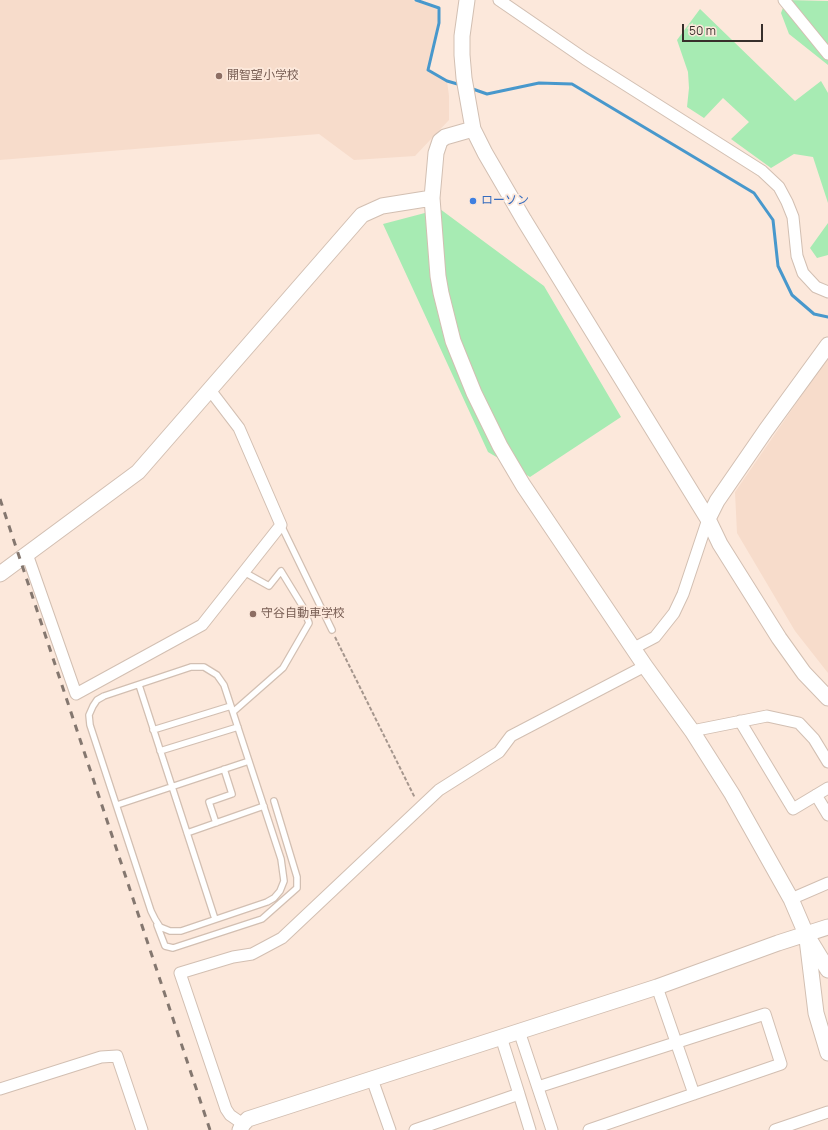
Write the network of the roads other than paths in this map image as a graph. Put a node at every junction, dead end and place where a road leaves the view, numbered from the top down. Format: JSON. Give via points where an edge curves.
{"nodes":[{"id":1,"x":467,"y":0,"type":"edge"},
{"id":2,"x":499,"y":0,"type":"edge"},
{"id":3,"x":784,"y":0,"type":"edge"},
{"id":4,"x":828,"y":54,"type":"edge"},
{"id":5,"x":473,"y":129,"type":"junction"},
{"id":6,"x":432,"y":198,"type":"junction"},
{"id":7,"x":828,"y":292,"type":"edge"},
{"id":8,"x":828,"y":345,"type":"edge"},
{"id":9,"x":210,"y":390,"type":"junction"},
{"id":10,"x":708,"y":519,"type":"junction"},
{"id":11,"x":281,"y":525,"type":"junction"},
{"id":12,"x":27,"y":554,"type":"junction"},
{"id":13,"x":244,"y":572,"type":"junction"},
{"id":14,"x":0,"y":574,"type":"edge"},
{"id":15,"x":332,"y":630,"type":"road end"},
{"id":16,"x":634,"y":648,"type":"junction"},
{"id":17,"x":645,"y":666,"type":"junction"},
{"id":18,"x":139,"y":685,"type":"junction"},
{"id":19,"x":828,"y":698,"type":"edge"},
{"id":20,"x":231,"y":706,"type":"junction"},
{"id":21,"x":233,"y":712,"type":"junction"},
{"id":22,"x":740,"y":721,"type":"junction"},
{"id":23,"x":238,"y":727,"type":"junction"},
{"id":24,"x":153,"y":730,"type":"junction"},
{"id":25,"x":692,"y":731,"type":"junction"},
{"id":26,"x":160,"y":751,"type":"junction"},
{"id":27,"x":249,"y":761,"type":"junction"},
{"id":28,"x":828,"y":762,"type":"edge"},
{"id":29,"x":224,"y":769,"type":"junction"},
{"id":30,"x":172,"y":787,"type":"junction"},
{"id":31,"x":828,"y":788,"type":"edge"},
{"id":32,"x":816,"y":795,"type":"junction"},
{"id":33,"x":274,"y":801,"type":"dead end"},
{"id":34,"x":116,"y":805,"type":"junction"},
{"id":35,"x":264,"y":806,"type":"junction"},
{"id":36,"x":828,"y":816,"type":"edge"},
{"id":37,"x":216,"y":823,"type":"junction"},
{"id":38,"x":187,"y":833,"type":"junction"},
{"id":39,"x":828,"y":883,"type":"edge"},
{"id":40,"x":791,"y":899,"type":"junction"},
{"id":41,"x":155,"y":919,"type":"junction"},
{"id":42,"x":215,"y":919,"type":"junction"},
{"id":43,"x":828,"y":927,"type":"edge"},
{"id":44,"x":806,"y":934,"type":"junction"},
{"id":45,"x":828,"y":970,"type":"edge"},
{"id":46,"x":657,"y":987,"type":"junction"},
{"id":47,"x":519,"y":1031,"type":"junction"},
{"id":48,"x":501,"y":1037,"type":"junction"},
{"id":49,"x":677,"y":1043,"type":"junction"},
{"id":50,"x":828,"y":1053,"type":"edge"},
{"id":51,"x":372,"y":1079,"type":"junction"},
{"id":52,"x":538,"y":1087,"type":"junction"},
{"id":53,"x":0,"y":1089,"type":"edge"},
{"id":54,"x":518,"y":1094,"type":"junction"},
{"id":55,"x":694,"y":1094,"type":"junction"},
{"id":56,"x":828,"y":1112,"type":"edge"},
{"id":57,"x":242,"y":1127,"type":"edge"},
{"id":58,"x":142,"y":1130,"type":"edge"},
{"id":59,"x":390,"y":1130,"type":"edge"},
{"id":60,"x":415,"y":1130,"type":"edge"},
{"id":61,"x":530,"y":1130,"type":"edge"},
{"id":62,"x":552,"y":1130,"type":"edge"},
{"id":63,"x":589,"y":1130,"type":"edge"},
{"id":64,"x":775,"y":1130,"type":"edge"}],
"edges":[{"from":1,"to":5,"type":"street","via":[[462,55]]},
{"from":2,"to":7,"type":"street","via":[[585,59],[762,171],[779,187],[787,202],[792,217],[797,256],[803,273],[816,287]]},
{"from":3,"to":4,"type":"street"},
{"from":5,"to":6,"type":"street","via":[[445,137],[440,141],[436,153]]},
{"from":5,"to":10,"type":"street","via":[[524,220]]},
{"from":6,"to":9,"type":"street","via":[[382,206],[362,215]]},
{"from":6,"to":16,"type":"street","via":[[441,293],[453,341],[480,406],[523,486]]},
{"from":8,"to":10,"type":"street","via":[[761,437],[717,501]]},
{"from":9,"to":11,"type":"street","via":[[239,428]]},
{"from":9,"to":12,"type":"street","via":[[138,472]]},
{"from":10,"to":16,"type":"street","via":[[683,594],[674,613],[655,637]]},
{"from":10,"to":19,"type":"street","via":[[720,544],[779,638],[804,673]]},
{"from":11,"to":13,"type":"street"},
{"from":11,"to":15,"type":"lane"},
{"from":12,"to":13,"type":"street","via":[[76,694],[202,625]]},
{"from":12,"to":14,"type":"street"},
{"from":13,"to":21,"type":"lane","via":[[269,586],[281,571],[304,607],[309,623],[283,668]]},
{"from":16,"to":17,"type":"street"},
{"from":17,"to":25,"type":"street"},
{"from":17,"to":57,"type":"street","via":[[511,736],[499,752],[439,790],[282,938],[252,954],[180,973],[226,1108]]},
{"from":18,"to":20,"type":"lane","via":[[192,667],[204,667],[217,675],[224,685]]},
{"from":18,"to":24,"type":"lane"},
{"from":18,"to":34,"type":"lane","via":[[97,700],[89,715],[90,726]]},
{"from":20,"to":21,"type":"lane"},
{"from":20,"to":24,"type":"lane"},
{"from":21,"to":23,"type":"lane"},
{"from":22,"to":25,"type":"street"},
{"from":22,"to":28,"type":"street","via":[[767,716],[799,724],[814,739]]},
{"from":22,"to":32,"type":"street","via":[[793,809]]},
{"from":23,"to":26,"type":"lane"},
{"from":23,"to":27,"type":"lane"},
{"from":24,"to":26,"type":"lane"},
{"from":25,"to":40,"type":"street","via":[[732,794]]},
{"from":26,"to":30,"type":"lane"},
{"from":27,"to":29,"type":"lane"},
{"from":27,"to":35,"type":"lane"},
{"from":29,"to":30,"type":"lane"},
{"from":29,"to":37,"type":"lane","via":[[232,794],[209,802]]},
{"from":30,"to":34,"type":"lane"},
{"from":30,"to":38,"type":"lane"},
{"from":31,"to":32,"type":"street"},
{"from":32,"to":36,"type":"street"},
{"from":33,"to":41,"type":"lane","via":[[297,877],[297,888],[262,919],[173,948],[165,946]]},
{"from":34,"to":41,"type":"lane"},
{"from":35,"to":37,"type":"lane"},
{"from":35,"to":42,"type":"lane","via":[[282,858],[284,881],[280,892],[267,902]]},
{"from":37,"to":38,"type":"lane"},
{"from":38,"to":42,"type":"lane"},
{"from":39,"to":40,"type":"street"},
{"from":40,"to":44,"type":"street"},
{"from":41,"to":42,"type":"lane","via":[[160,927],[170,931]]},
{"from":43,"to":44,"type":"street"},
{"from":44,"to":45,"type":"street"},
{"from":44,"to":46,"type":"street"},
{"from":44,"to":50,"type":"street","via":[[816,1013]]},
{"from":46,"to":47,"type":"street"},
{"from":46,"to":49,"type":"street"},
{"from":47,"to":48,"type":"street"},
{"from":47,"to":52,"type":"street"},
{"from":48,"to":51,"type":"street"},
{"from":48,"to":54,"type":"street"},
{"from":49,"to":52,"type":"street"},
{"from":49,"to":55,"type":"street"},
{"from":49,"to":55,"type":"street","via":[[766,1014],[781,1064]]},
{"from":51,"to":57,"type":"street","via":[[248,1119]]},
{"from":51,"to":59,"type":"street"},
{"from":52,"to":62,"type":"street"},
{"from":53,"to":58,"type":"street","via":[[101,1057],[117,1056]]},
{"from":54,"to":60,"type":"street"},
{"from":54,"to":61,"type":"street"},
{"from":55,"to":63,"type":"street"},
{"from":56,"to":64,"type":"street"}]}
